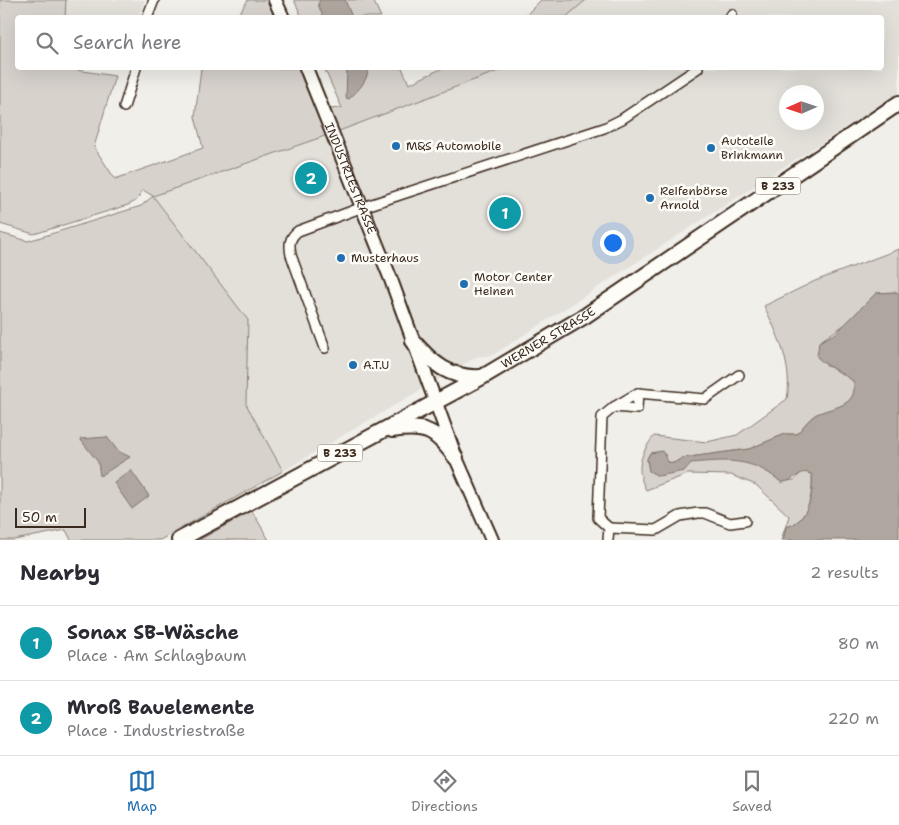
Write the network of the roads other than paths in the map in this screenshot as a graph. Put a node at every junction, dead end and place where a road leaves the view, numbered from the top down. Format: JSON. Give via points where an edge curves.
{"nodes":[{"id":1,"x":154,"y":0,"type":"edge"},
{"id":2,"x":275,"y":0,"type":"edge"},
{"id":3,"x":148,"y":15,"type":"edge"},
{"id":4,"x":282,"y":15,"type":"edge"},
{"id":5,"x":135,"y":70,"type":"edge"},
{"id":6,"x":307,"y":70,"type":"edge"},
{"id":7,"x":695,"y":70,"type":"edge"},
{"id":8,"x":899,"y":103,"type":"edge"},
{"id":9,"x":124,"y":107,"type":"dead end"},
{"id":10,"x":363,"y":207,"type":"junction"},
{"id":11,"x":414,"y":341,"type":"junction"},
{"id":12,"x":325,"y":348,"type":"dead end"},
{"id":13,"x":739,"y":375,"type":"dead end"},
{"id":14,"x":484,"y":376,"type":"junction"},
{"id":15,"x":638,"y":393,"type":"junction"},
{"id":16,"x":436,"y":402,"type":"junction"},
{"id":17,"x":614,"y":407,"type":"junction"},
{"id":18,"x":382,"y":431,"type":"junction"},
{"id":19,"x":456,"y":458,"type":"junction"},
{"id":20,"x":745,"y":521,"type":"dead end"},
{"id":21,"x":609,"y":528,"type":"junction"},
{"id":22,"x":179,"y":540,"type":"edge"},
{"id":23,"x":492,"y":540,"type":"edge"},
{"id":24,"x":608,"y":540,"type":"edge"}],
"edges":[{"from":1,"to":3,"type":"street"},
{"from":2,"to":4,"type":"street"},
{"from":5,"to":9,"type":"street"},
{"from":6,"to":10,"type":"street","name":"INDUSTRIESTRASSE"},
{"from":7,"to":10,"type":"street","via":[[622,120],[604,128]]},
{"from":8,"to":14,"type":"main road","name":"WERNER STRASSE","number":"B 233","via":[[585,316]]},
{"from":10,"to":11,"type":"street","name":"INDUSTRIESTRASSE"},
{"from":10,"to":12,"type":"street","via":[[298,231],[292,235],[289,245]]},
{"from":11,"to":14,"type":"main road","via":[[428,359],[442,369],[468,378]]},
{"from":11,"to":16,"type":"street","name":"INDUSTRIESTRASSE"},
{"from":13,"to":15,"type":"street","via":[[705,399]]},
{"from":14,"to":16,"type":"main road","name":"WERNER STRASSE","number":"B 233"},
{"from":15,"to":17,"type":"street"},
{"from":15,"to":17,"type":"street","via":[[637,409]]},
{"from":16,"to":18,"type":"main road","name":"WERNER STRASSE","number":"B 233"},
{"from":16,"to":19,"type":"street","name":"INDUSTRIESTRASSE"},
{"from":17,"to":21,"type":"street","via":[[602,417],[598,518]]},
{"from":18,"to":19,"type":"main road","via":[[408,427],[430,430]]},
{"from":18,"to":22,"type":"main road","name":"WERNER STRASSE","number":"B 233"},
{"from":19,"to":23,"type":"street","name":"INDUSTRIESTRASSE"},
{"from":20,"to":21,"type":"street","via":[[730,523],[698,513],[680,516],[656,530]]},
{"from":21,"to":24,"type":"street"}]}
